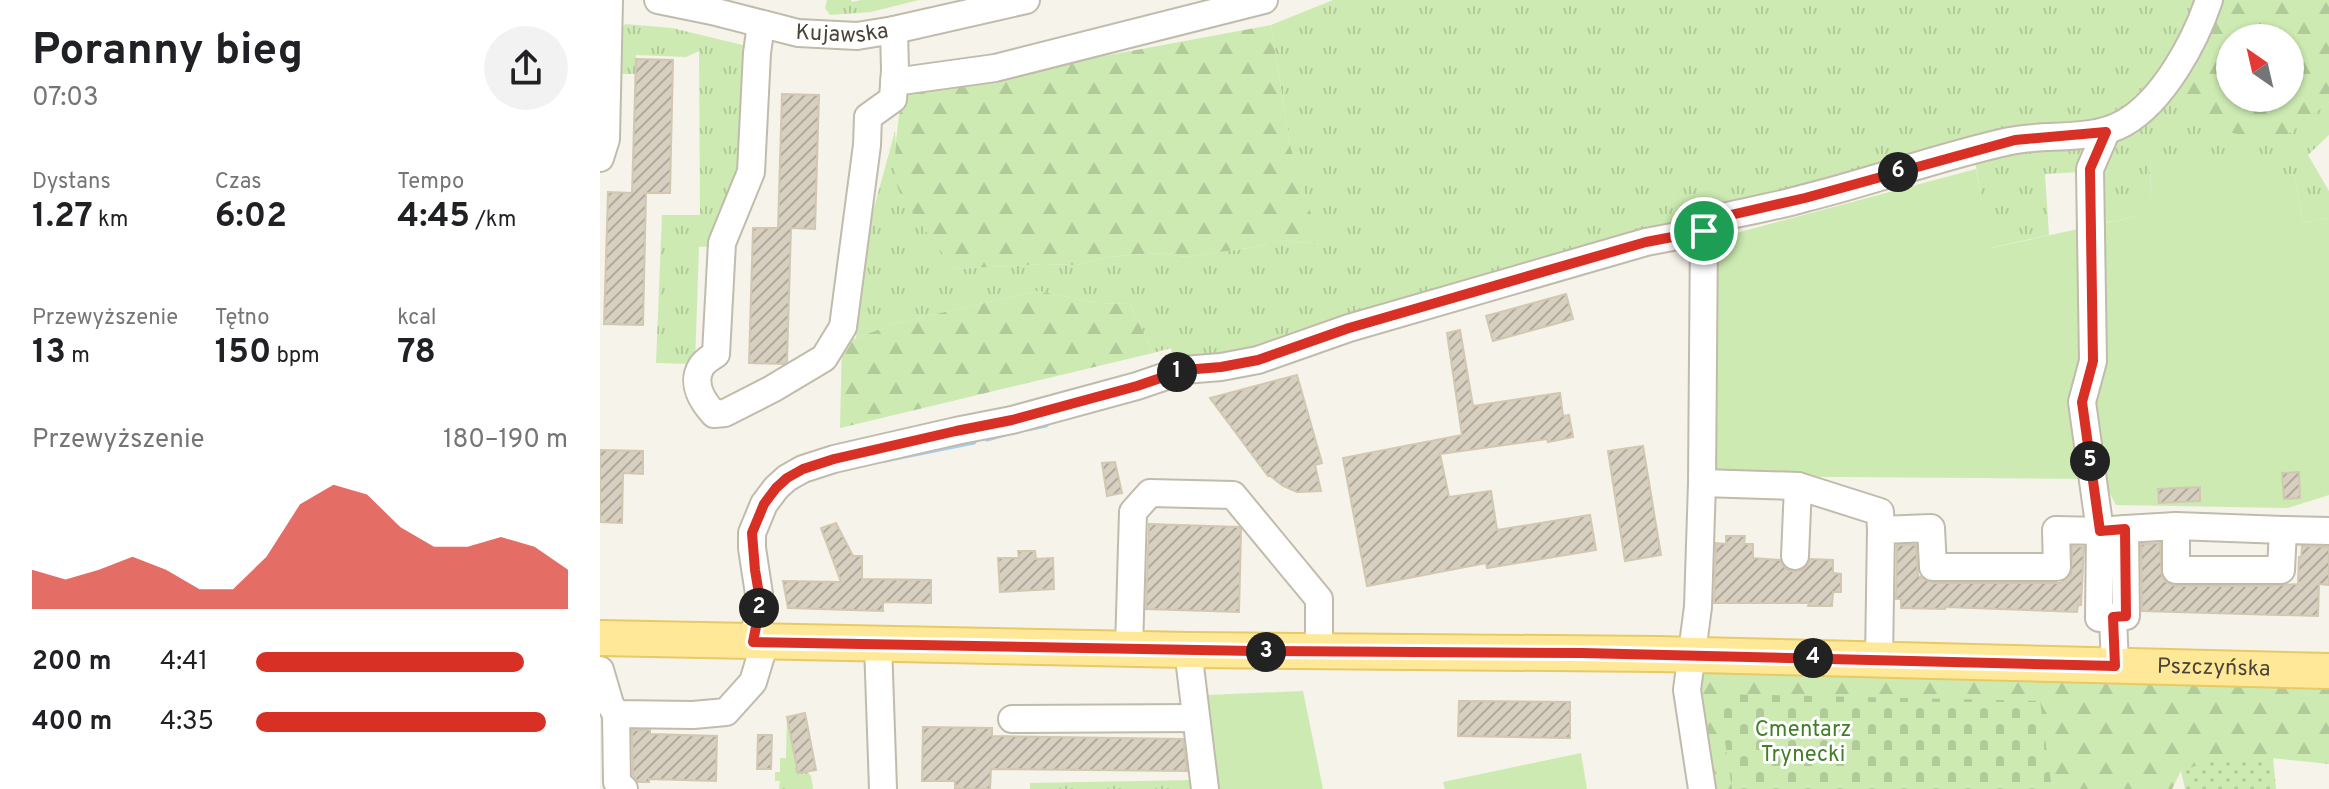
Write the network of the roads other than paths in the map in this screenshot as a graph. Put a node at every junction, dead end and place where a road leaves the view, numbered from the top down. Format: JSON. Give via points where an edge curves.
{"nodes":[{"id":1,"x":605,"y":0,"type":"edge"},
{"id":2,"x":658,"y":0,"type":"edge"},
{"id":3,"x":1026,"y":0,"type":"edge"},
{"id":4,"x":1264,"y":0,"type":"edge"},
{"id":5,"x":2209,"y":0,"type":"edge"},
{"id":6,"x":761,"y":24,"type":"junction"},
{"id":7,"x":894,"y":30,"type":"junction"},
{"id":8,"x":894,"y":82,"type":"junction"},
{"id":9,"x":2106,"y":132,"type":"junction"},
{"id":10,"x":600,"y":158,"type":"edge"},
{"id":11,"x":1704,"y":231,"type":"junction"},
{"id":12,"x":1702,"y":483,"type":"junction"},
{"id":13,"x":1798,"y":486,"type":"junction"},
{"id":14,"x":2176,"y":526,"type":"junction"},
{"id":15,"x":1881,"y":530,"type":"junction"},
{"id":16,"x":2112,"y":530,"type":"junction"},
{"id":17,"x":2283,"y":530,"type":"junction"},
{"id":18,"x":2329,"y":531,"type":"edge"},
{"id":19,"x":1795,"y":556,"type":"dead end"},
{"id":20,"x":600,"y":638,"type":"edge"},
{"id":21,"x":759,"y":642,"type":"junction"},
{"id":22,"x":878,"y":644,"type":"junction"},
{"id":23,"x":1129,"y":649,"type":"junction"},
{"id":24,"x":1188,"y":650,"type":"junction"},
{"id":25,"x":1319,"y":652,"type":"junction"},
{"id":26,"x":1690,"y":655,"type":"junction"},
{"id":27,"x":1879,"y":660,"type":"junction"},
{"id":28,"x":2115,"y":666,"type":"junction"},
{"id":29,"x":600,"y":670,"type":"edge"},
{"id":30,"x":2329,"y":671,"type":"edge"},
{"id":31,"x":616,"y":714,"type":"junction"},
{"id":32,"x":1195,"y":718,"type":"junction"},
{"id":33,"x":1012,"y":719,"type":"dead end"},
{"id":34,"x":624,"y":789,"type":"edge"},
{"id":35,"x":883,"y":789,"type":"edge"},
{"id":36,"x":1205,"y":789,"type":"edge"},
{"id":37,"x":1702,"y":789,"type":"edge"}],
"edges":[{"from":1,"to":10,"type":"street","via":[[606,139]]},
{"from":2,"to":6,"type":"street","name":"Kujawska"},
{"from":3,"to":7,"type":"street","name":"Kujawska"},
{"from":4,"to":8,"type":"street","via":[[995,68]]},
{"from":5,"to":9,"type":"street","via":[[2179,64],[2144,108]]},
{"from":6,"to":7,"type":"street","name":"Kujawska","via":[[832,36]]},
{"from":6,"to":8,"type":"street","via":[[751,172],[722,243],[716,354],[701,367],[697,386],[714,414],[725,413],[824,358],[843,327],[868,117],[893,99]]},
{"from":7,"to":8,"type":"street"},
{"from":9,"to":11,"type":"street","via":[[1991,145],[1722,217]]},
{"from":9,"to":16,"type":"street","via":[[2090,169],[2093,361],[2082,402]]},
{"from":11,"to":12,"type":"street"},
{"from":11,"to":21,"type":"street","via":[[1646,242],[1349,328],[1258,360],[1184,370],[1012,420],[803,469],[776,488],[752,533]]},
{"from":12,"to":13,"type":"street"},
{"from":12,"to":26,"type":"street","via":[[1698,614]]},
{"from":13,"to":15,"type":"street","via":[[1880,512]]},
{"from":13,"to":19,"type":"street"},
{"from":14,"to":16,"type":"street"},
{"from":14,"to":17,"type":"street"},
{"from":14,"to":17,"type":"street","via":[[2176,570],[2281,570]]},
{"from":15,"to":16,"type":"street","via":[[1931,528],[1933,567],[2057,567],[2056,530]]},
{"from":15,"to":27,"type":"street"},
{"from":16,"to":28,"type":"street","via":[[2126,616],[2113,617]]},
{"from":17,"to":18,"type":"street"},
{"from":20,"to":21,"type":"main road","name":"Pszczyńska"},
{"from":21,"to":22,"type":"main road","name":"Pszczyńska"},
{"from":21,"to":31,"type":"street","via":[[753,682],[726,712]]},
{"from":22,"to":23,"type":"main road","name":"Pszczyńska"},
{"from":22,"to":35,"type":"street"},
{"from":23,"to":24,"type":"main road","name":"Pszczyńska"},
{"from":23,"to":25,"type":"street","via":[[1133,512],[1150,493],[1164,493],[1233,495],[1319,599]]},
{"from":24,"to":25,"type":"main road","name":"Pszczyńska"},
{"from":24,"to":32,"type":"street"},
{"from":25,"to":26,"type":"main road","name":"Pszczyńska"},
{"from":26,"to":27,"type":"main road","name":"Pszczyńska"},
{"from":26,"to":37,"type":"street","via":[[1688,701]]},
{"from":27,"to":28,"type":"main road","name":"Pszczyńska"},
{"from":28,"to":30,"type":"main road","name":"Pszczyńska"},
{"from":29,"to":31,"type":"street"},
{"from":31,"to":34,"type":"street","via":[[617,782]]},
{"from":32,"to":33,"type":"street"},
{"from":32,"to":36,"type":"street"}]}
